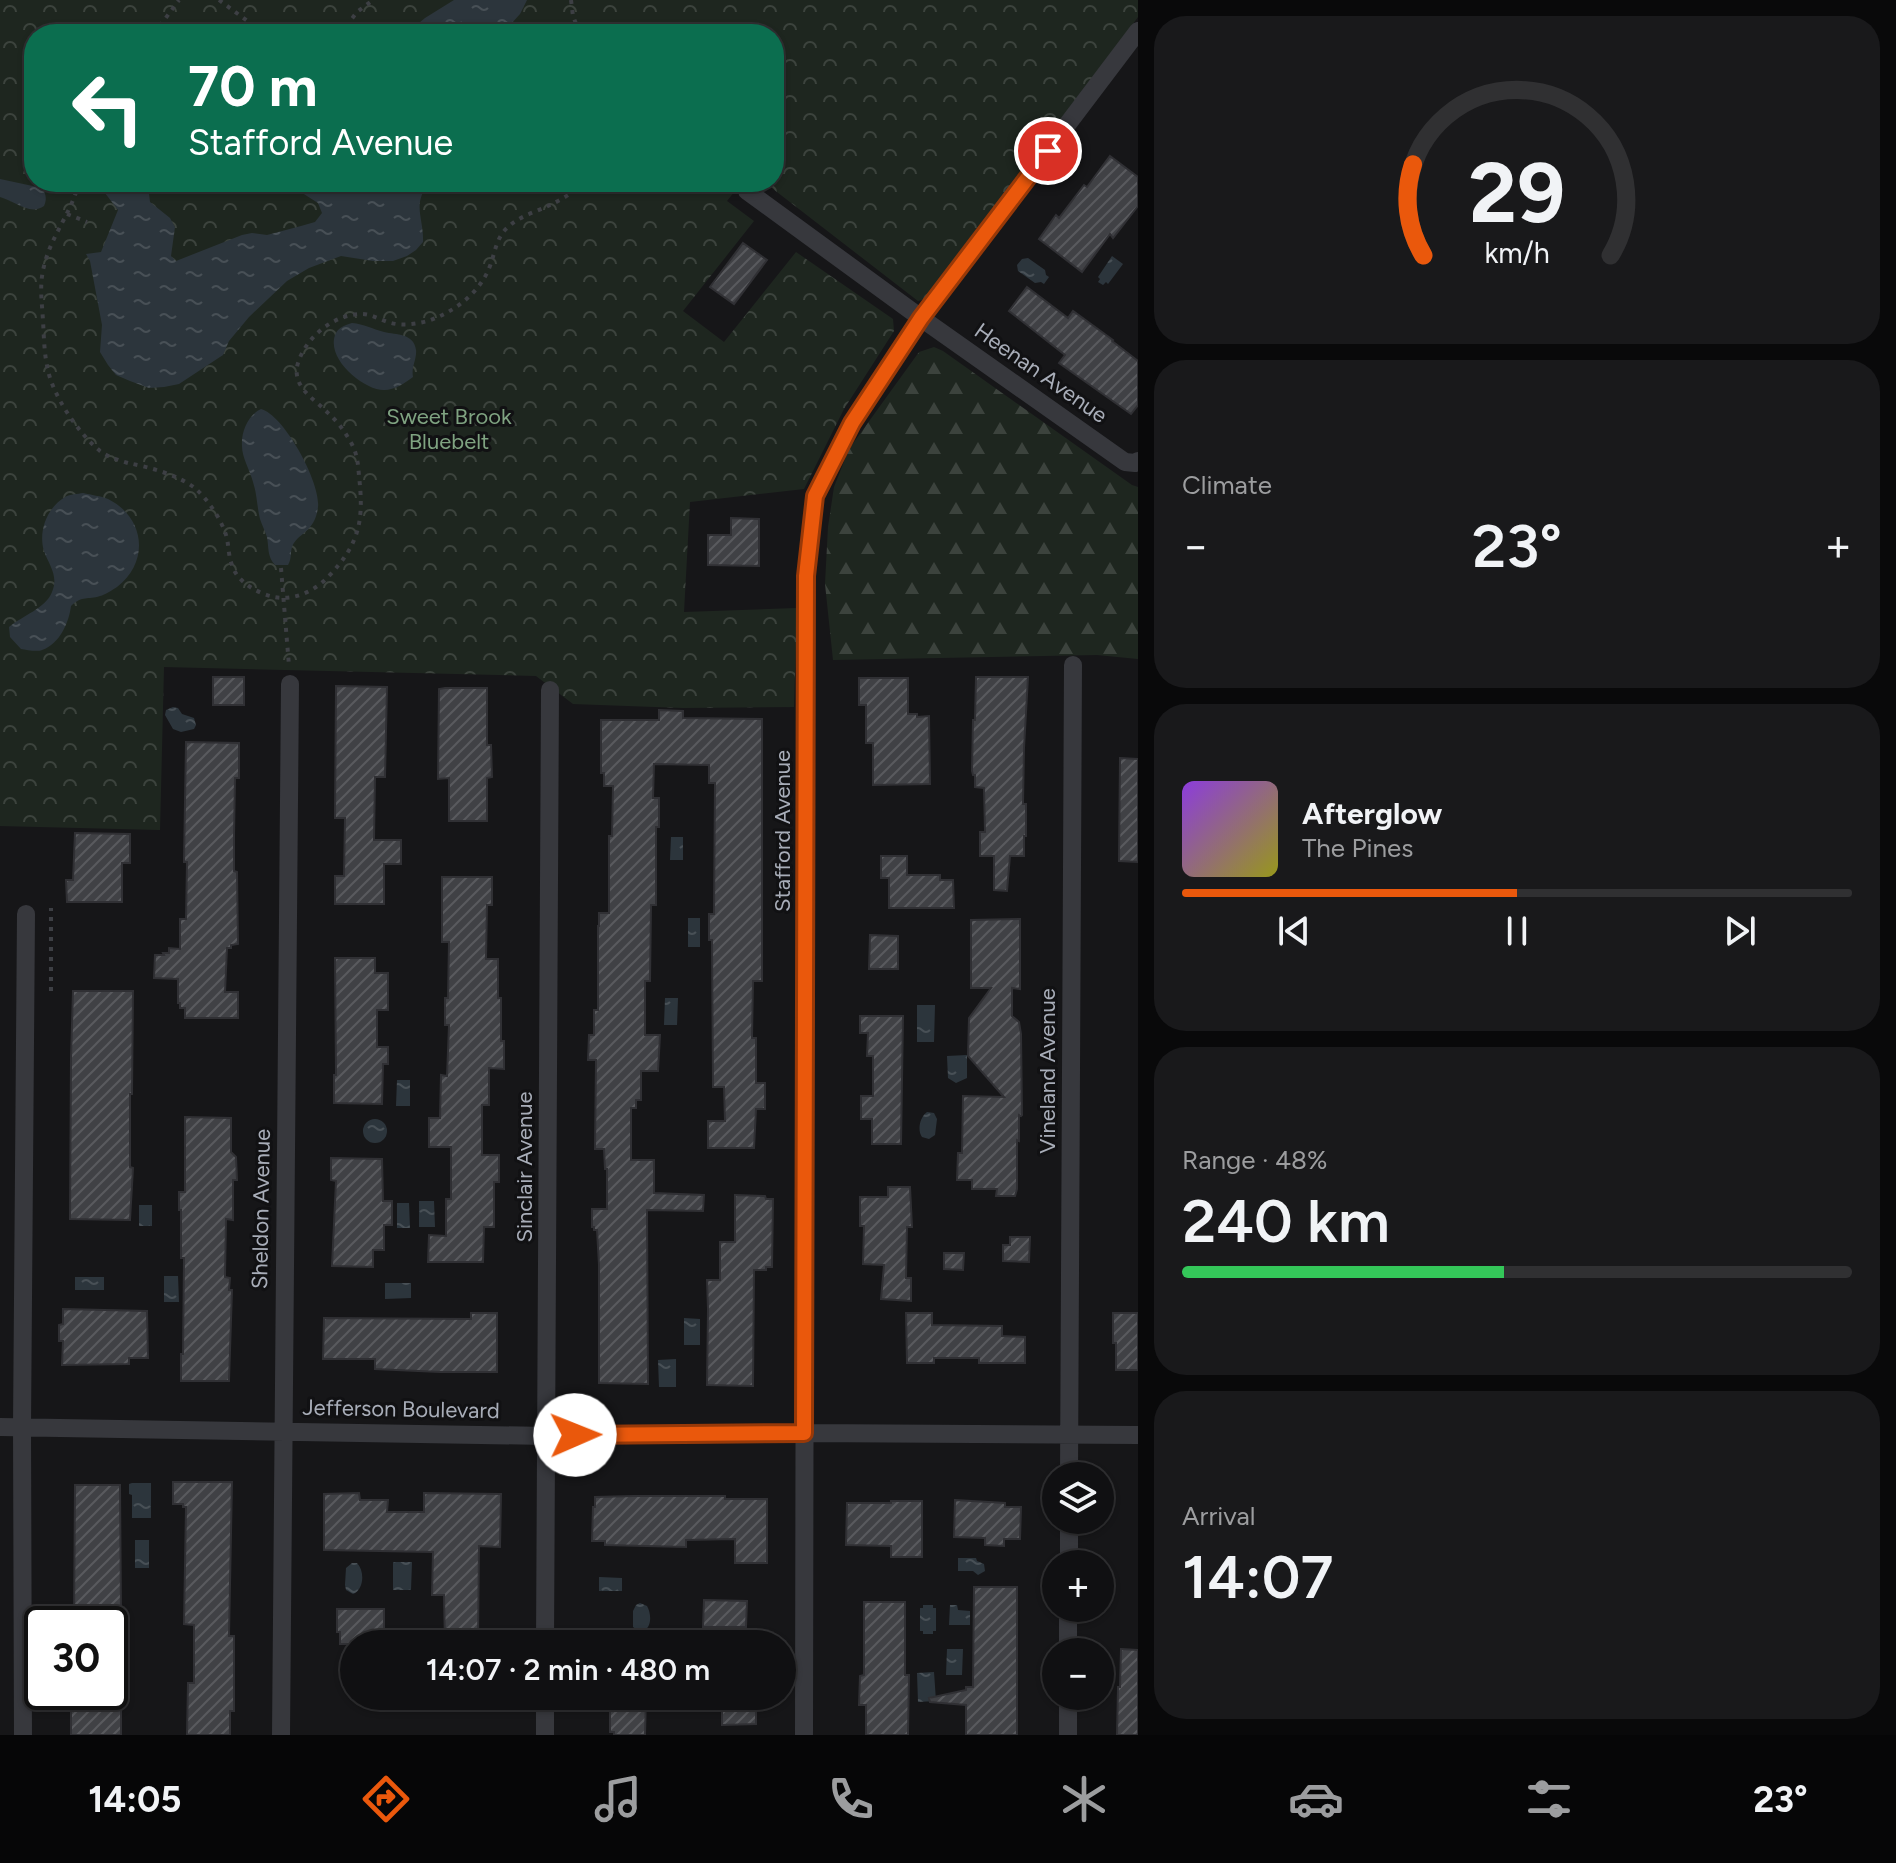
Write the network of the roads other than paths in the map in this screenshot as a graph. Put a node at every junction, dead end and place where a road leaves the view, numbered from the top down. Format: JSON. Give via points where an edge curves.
{"nodes":[{"id":1,"x":1138,"y":31,"type":"edge"},
{"id":2,"x":748,"y":192,"type":"edge"},
{"id":3,"x":921,"y":318,"type":"junction"},
{"id":4,"x":1136,"y":462,"type":"edge"},
{"id":5,"x":1073,"y":665,"type":"dead end"},
{"id":6,"x":290,"y":684,"type":"road end"},
{"id":7,"x":550,"y":690,"type":"dead end"},
{"id":8,"x":26,"y":914,"type":"dead end"},
{"id":9,"x":0,"y":1427,"type":"edge"},
{"id":10,"x":22,"y":1427,"type":"junction"},
{"id":11,"x":283,"y":1431,"type":"junction"},
{"id":12,"x":804,"y":1433,"type":"junction"},
{"id":13,"x":1138,"y":1435,"type":"edge"},
{"id":14,"x":547,"y":1436,"type":"junction"},
{"id":15,"x":1069,"y":1436,"type":"junction"},
{"id":16,"x":1069,"y":1462,"type":"edge"},
{"id":17,"x":545,"y":1630,"type":"edge"},
{"id":18,"x":545,"y":1710,"type":"edge"},
{"id":19,"x":1068,"y":1710,"type":"edge"},
{"id":20,"x":23,"y":1735,"type":"edge"},
{"id":21,"x":281,"y":1735,"type":"edge"},
{"id":22,"x":545,"y":1735,"type":"edge"},
{"id":23,"x":804,"y":1735,"type":"edge"},
{"id":24,"x":1068,"y":1735,"type":"edge"}],
"edges":[{"from":1,"to":3,"type":"street","name":"Stafford Avenue"},
{"from":2,"to":3,"type":"street","name":"Heenan Avenue"},
{"from":3,"to":4,"type":"street","name":"Heenan Avenue","via":[[1125,462]]},
{"from":3,"to":12,"type":"street","name":"Stafford Avenue","via":[[852,423],[815,496],[808,563]]},
{"from":5,"to":15,"type":"street","name":"Vineland Avenue"},
{"from":6,"to":11,"type":"street","name":"Sheldon Avenue"},
{"from":7,"to":14,"type":"street","name":"Sinclair Avenue"},
{"from":8,"to":10,"type":"street"},
{"from":9,"to":10,"type":"street","name":"Jefferson Boulevard"},
{"from":10,"to":11,"type":"street","name":"Jefferson Boulevard"},
{"from":10,"to":20,"type":"street"},
{"from":11,"to":14,"type":"street","name":"Jefferson Boulevard"},
{"from":11,"to":21,"type":"street","name":"Sheldon Avenue"},
{"from":12,"to":14,"type":"street","name":"Jefferson Boulevard"},
{"from":12,"to":15,"type":"street","name":"Jefferson Boulevard"},
{"from":12,"to":23,"type":"street","name":"Stafford Avenue"},
{"from":13,"to":15,"type":"street","name":"Jefferson Boulevard"},
{"from":14,"to":17,"type":"street","name":"Sinclair Avenue"},
{"from":15,"to":16,"type":"street","name":"Vineland Avenue"},
{"from":18,"to":22,"type":"street"},
{"from":19,"to":24,"type":"street"}]}
